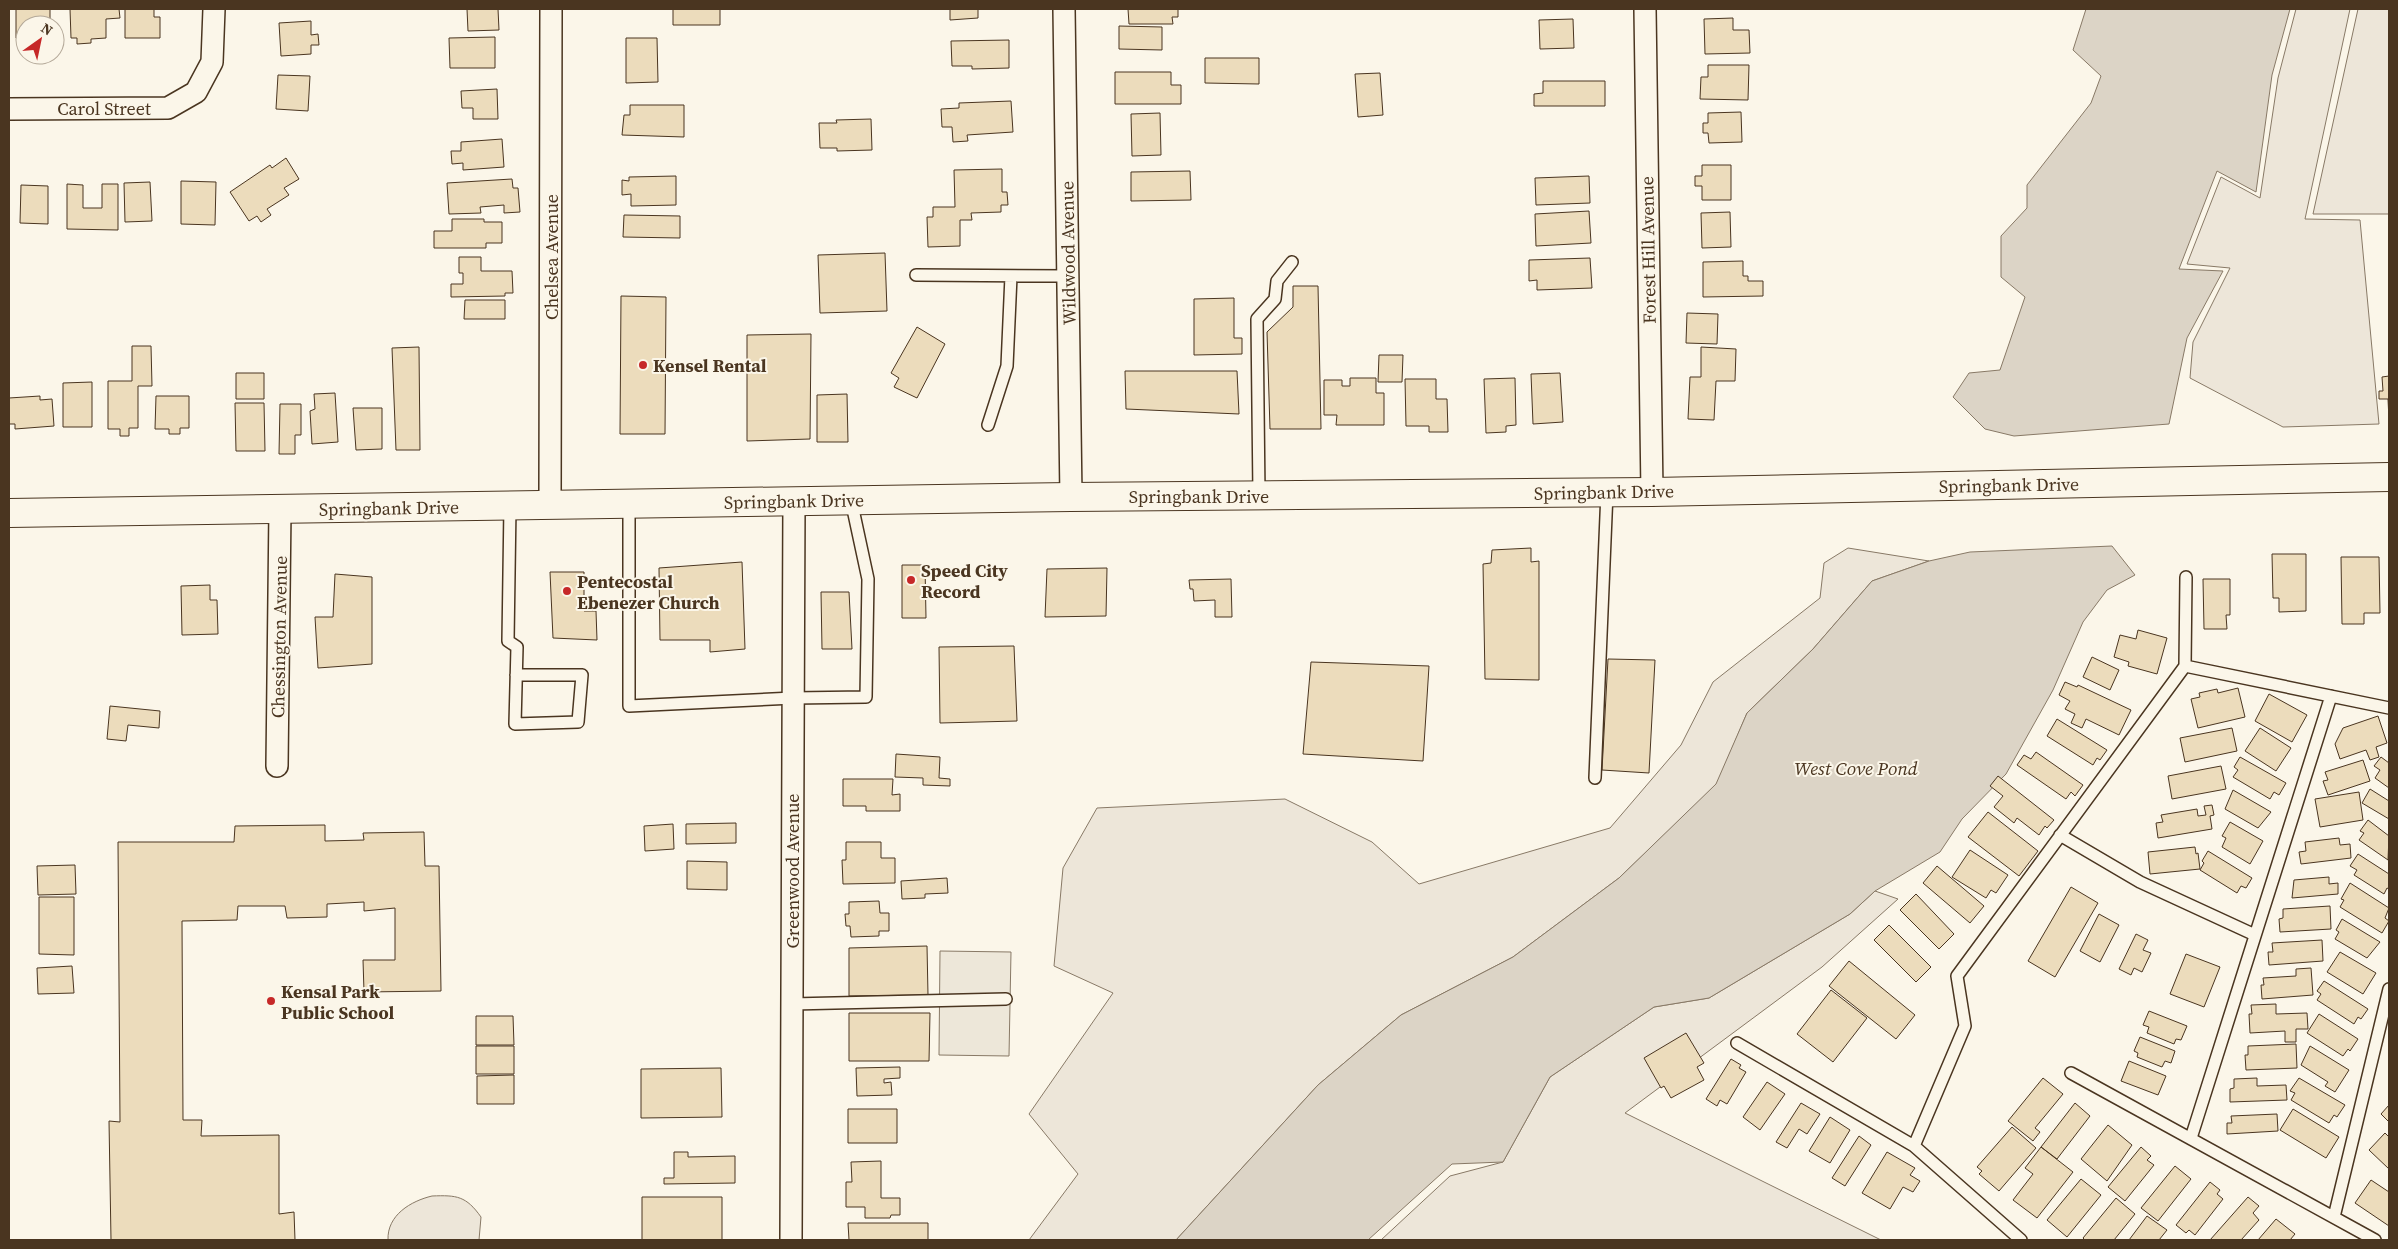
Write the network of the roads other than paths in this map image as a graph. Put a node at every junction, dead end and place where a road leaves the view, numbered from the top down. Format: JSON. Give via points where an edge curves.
{"nodes":[{"id":1,"x":214,"y":9,"type":"edge"},
{"id":2,"x":552,"y":9,"type":"edge"},
{"id":3,"x":1064,"y":9,"type":"edge"},
{"id":4,"x":1645,"y":9,"type":"edge"},
{"id":5,"x":9,"y":108,"type":"edge"},
{"id":6,"x":1292,"y":262,"type":"dead end"},
{"id":7,"x":916,"y":275,"type":"dead end"},
{"id":8,"x":1011,"y":276,"type":"junction"},
{"id":9,"x":1068,"y":276,"type":"junction"},
{"id":10,"x":988,"y":424,"type":"dead end"},
{"id":11,"x":2389,"y":477,"type":"edge"},
{"id":12,"x":1607,"y":492,"type":"junction"},
{"id":13,"x":1652,"y":492,"type":"junction"},
{"id":14,"x":1259,"y":495,"type":"junction"},
{"id":15,"x":1071,"y":497,"type":"junction"},
{"id":16,"x":851,"y":500,"type":"junction"},
{"id":17,"x":794,"y":501,"type":"junction"},
{"id":18,"x":629,"y":504,"type":"junction"},
{"id":19,"x":550,"y":505,"type":"junction"},
{"id":20,"x":510,"y":506,"type":"junction"},
{"id":21,"x":280,"y":509,"type":"junction"},
{"id":22,"x":9,"y":513,"type":"edge"},
{"id":23,"x":2186,"y":577,"type":"dead end"},
{"id":24,"x":2184,"y":666,"type":"junction"},
{"id":25,"x":516,"y":675,"type":"junction"},
{"id":26,"x":2331,"y":696,"type":"junction"},
{"id":27,"x":793,"y":698,"type":"junction"},
{"id":28,"x":2389,"y":708,"type":"edge"},
{"id":29,"x":277,"y":766,"type":"dead end"},
{"id":30,"x":1595,"y":778,"type":"dead end"},
{"id":31,"x":2060,"y":835,"type":"junction"},
{"id":32,"x":2255,"y":935,"type":"junction"},
{"id":33,"x":2389,"y":989,"type":"edge"},
{"id":34,"x":1006,"y":999,"type":"dead end"},
{"id":35,"x":792,"y":1004,"type":"junction"},
{"id":36,"x":1737,"y":1043,"type":"dead end"},
{"id":37,"x":2071,"y":1073,"type":"dead end"},
{"id":38,"x":2191,"y":1138,"type":"junction"},
{"id":39,"x":1914,"y":1146,"type":"junction"},
{"id":40,"x":2334,"y":1217,"type":"junction"},
{"id":41,"x":791,"y":1240,"type":"edge"},
{"id":42,"x":2021,"y":1240,"type":"edge"},
{"id":43,"x":2375,"y":1240,"type":"edge"}],
"edges":[{"from":1,"to":5,"type":"street","name":"Carol Street","via":[[212,62],[196,92],[168,108]]},
{"from":2,"to":19,"type":"street","name":"Chelsea Avenue"},
{"from":3,"to":9,"type":"street","name":"Wildwood Avenue"},
{"from":4,"to":13,"type":"street","name":"Forest Hill Avenue"},
{"from":6,"to":14,"type":"lane","via":[[1277,281],[1275,299],[1257,319]]},
{"from":7,"to":8,"type":"lane"},
{"from":8,"to":9,"type":"lane"},
{"from":8,"to":10,"type":"lane","via":[[1007,366]]},
{"from":9,"to":15,"type":"street","name":"Wildwood Avenue"},
{"from":11,"to":13,"type":"main road","name":"Springbank Drive"},
{"from":12,"to":13,"type":"main road","name":"Springbank Drive"},
{"from":12,"to":14,"type":"main road","name":"Springbank Drive"},
{"from":12,"to":30,"type":"lane"},
{"from":14,"to":15,"type":"main road","name":"Springbank Drive"},
{"from":15,"to":16,"type":"main road","name":"Springbank Drive"},
{"from":16,"to":17,"type":"main road","name":"Springbank Drive"},
{"from":16,"to":27,"type":"lane","via":[[868,579],[866,698]]},
{"from":17,"to":18,"type":"main road","name":"Springbank Drive"},
{"from":17,"to":27,"type":"street","name":"Greenwood Avenue"},
{"from":18,"to":19,"type":"main road","name":"Springbank Drive"},
{"from":18,"to":27,"type":"lane","via":[[629,706]]},
{"from":19,"to":20,"type":"main road","name":"Springbank Drive"},
{"from":20,"to":21,"type":"main road","name":"Springbank Drive"},
{"from":20,"to":25,"type":"lane","via":[[508,641],[516,647]]},
{"from":21,"to":22,"type":"main road","name":"Springbank Drive"},
{"from":21,"to":29,"type":"street","name":"Chessington Avenue"},
{"from":23,"to":24,"type":"lane"},
{"from":24,"to":26,"type":"lane"},
{"from":24,"to":31,"type":"lane"},
{"from":25,"to":25,"type":"lane","via":[[516,724],[578,722],[582,675]]},
{"from":26,"to":28,"type":"lane"},
{"from":26,"to":32,"type":"lane"},
{"from":27,"to":35,"type":"street","name":"Greenwood Avenue"},
{"from":31,"to":32,"type":"lane","via":[[2140,882]]},
{"from":31,"to":39,"type":"lane","via":[[1957,976],[1966,1026]]},
{"from":32,"to":38,"type":"lane"},
{"from":33,"to":40,"type":"lane"},
{"from":34,"to":35,"type":"lane"},
{"from":35,"to":41,"type":"street","name":"Greenwood Avenue"},
{"from":36,"to":39,"type":"lane"},
{"from":37,"to":38,"type":"lane"},
{"from":38,"to":40,"type":"lane"},
{"from":39,"to":42,"type":"lane"},
{"from":40,"to":43,"type":"lane"}]}
